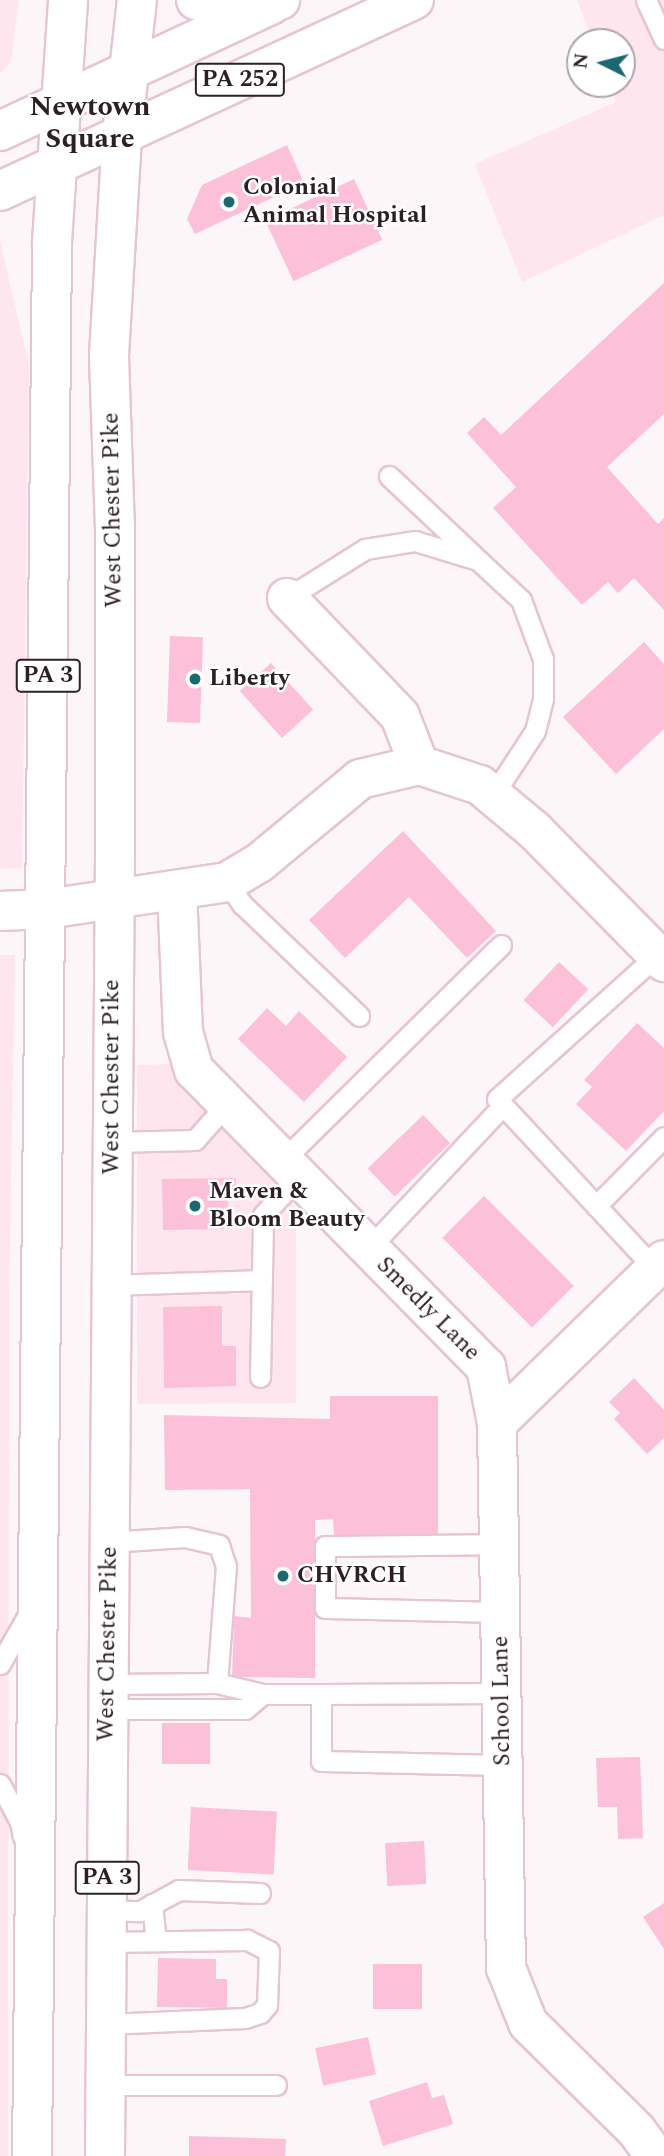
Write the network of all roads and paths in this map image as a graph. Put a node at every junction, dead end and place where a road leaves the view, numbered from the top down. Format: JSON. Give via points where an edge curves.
{"nodes":[{"id":1,"x":68,"y":0,"type":"edge"},
{"id":2,"x":137,"y":0,"type":"edge"},
{"id":3,"x":196,"y":0,"type":"edge"},
{"id":4,"x":280,"y":0,"type":"edge"},
{"id":5,"x":414,"y":0,"type":"edge"},
{"id":6,"x":646,"y":0,"type":"edge"},
{"id":7,"x":664,"y":39,"type":"edge"},
{"id":8,"x":129,"y":71,"type":"junction"},
{"id":9,"x":59,"y":104,"type":"junction"},
{"id":10,"x":0,"y":131,"type":"edge"},
{"id":11,"x":122,"y":135,"type":"junction"},
{"id":12,"x":55,"y":165,"type":"junction"},
{"id":13,"x":0,"y":191,"type":"edge"},
{"id":14,"x":389,"y":476,"type":"dead end"},
{"id":15,"x":478,"y":559,"type":"junction"},
{"id":16,"x":287,"y":598,"type":"joint"},
{"id":17,"x":419,"y":765,"type":"junction"},
{"id":18,"x":493,"y":795,"type":"junction"},
{"id":19,"x":227,"y":882,"type":"junction"},
{"id":20,"x":177,"y":890,"type":"junction"},
{"id":21,"x":114,"y":902,"type":"junction"},
{"id":22,"x":47,"y":909,"type":"junction"},
{"id":23,"x":0,"y":911,"type":"edge"},
{"id":24,"x":501,"y":945,"type":"dead end"},
{"id":25,"x":661,"y":959,"type":"edge"},
{"id":26,"x":359,"y":1016,"type":"dead end"},
{"id":27,"x":503,"y":1105,"type":"junction"},
{"id":28,"x":225,"y":1106,"type":"junction"},
{"id":29,"x":664,"y":1137,"type":"edge"},
{"id":30,"x":112,"y":1142,"type":"junction"},
{"id":31,"x":289,"y":1170,"type":"junction"},
{"id":32,"x":596,"y":1206,"type":"junction"},
{"id":33,"x":368,"y":1249,"type":"junction"},
{"id":34,"x":661,"y":1269,"type":"edge"},
{"id":35,"x":262,"y":1280,"type":"junction"},
{"id":36,"x":110,"y":1285,"type":"junction"},
{"id":37,"x":260,"y":1377,"type":"dead end"},
{"id":38,"x":497,"y":1423,"type":"junction"},
{"id":39,"x":109,"y":1542,"type":"junction"},
{"id":40,"x":499,"y":1545,"type":"junction"},
{"id":41,"x":34,"y":1583,"type":"junction"},
{"id":42,"x":500,"y":1612,"type":"junction"},
{"id":43,"x":0,"y":1664,"type":"edge"},
{"id":44,"x":217,"y":1683,"type":"junction"},
{"id":45,"x":502,"y":1693,"type":"junction"},
{"id":46,"x":263,"y":1694,"type":"junction"},
{"id":47,"x":321,"y":1694,"type":"junction"},
{"id":48,"x":107,"y":1696,"type":"junction"},
{"id":49,"x":503,"y":1765,"type":"junction"},
{"id":50,"x":0,"y":1784,"type":"edge"},
{"id":51,"x":260,"y":1893,"type":"dead end"},
{"id":52,"x":34,"y":1899,"type":"junction"},
{"id":53,"x":152,"y":1904,"type":"junction"},
{"id":54,"x":107,"y":1926,"type":"junction"},
{"id":55,"x":156,"y":1940,"type":"junction"},
{"id":56,"x":106,"y":2024,"type":"junction"},
{"id":57,"x":105,"y":2085,"type":"junction"},
{"id":58,"x":276,"y":2085,"type":"dead end"},
{"id":59,"x":32,"y":2156,"type":"edge"},
{"id":60,"x":105,"y":2156,"type":"edge"},
{"id":61,"x":655,"y":2156,"type":"edge"}],
"edges":[{"from":1,"to":9,"type":"main road","number":"PA 3"},
{"from":2,"to":8,"type":"main road","name":"West Chester Pike","number":"PA 3"},
{"from":3,"to":4,"type":"main road","via":[[238,8]]},
{"from":4,"to":8,"type":"main road","number":"PA 252"},
{"from":5,"to":11,"type":"main road","number":"PA 252"},
{"from":6,"to":7,"type":"lane"},
{"from":8,"to":9,"type":"main road","number":"PA 252"},
{"from":8,"to":11,"type":"main road","name":"West Chester Pike","number":"PA 3"},
{"from":9,"to":10,"type":"main road","number":"PA 252"},
{"from":9,"to":12,"type":"main road","number":"PA 3"},
{"from":11,"to":12,"type":"main road","number":"PA 252"},
{"from":11,"to":21,"type":"main road","name":"West Chester Pike","number":"PA 3","via":[[109,355]]},
{"from":12,"to":13,"type":"main road","number":"PA 252"},
{"from":12,"to":22,"type":"main road","number":"PA 3"},
{"from":14,"to":15,"type":"lane"},
{"from":15,"to":16,"type":"lane","via":[[415,541],[365,549]]},
{"from":15,"to":18,"type":"lane","via":[[521,600],[543,659],[543,699],[536,731]]},
{"from":16,"to":17,"type":"main road","via":[[400,716]]},
{"from":17,"to":18,"type":"main road","via":[[480,785]]},
{"from":17,"to":19,"type":"main road","via":[[360,779],[258,863]]},
{"from":18,"to":25,"type":"main road","via":[[535,831]]},
{"from":19,"to":20,"type":"main road"},
{"from":19,"to":26,"type":"lane","via":[[242,904]]},
{"from":20,"to":21,"type":"main road"},
{"from":20,"to":28,"type":"main road","name":"Smedly Lane","via":[[187,1052],[194,1070]]},
{"from":21,"to":22,"type":"main road"},
{"from":21,"to":30,"type":"main road","name":"West Chester Pike","number":"PA 3"},
{"from":22,"to":23,"type":"main road"},
{"from":22,"to":41,"type":"main road","number":"PA 3"},
{"from":24,"to":31,"type":"lane"},
{"from":25,"to":27,"type":"lane","via":[[497,1099]]},
{"from":27,"to":32,"type":"lane"},
{"from":27,"to":33,"type":"lane"},
{"from":28,"to":30,"type":"lane","via":[[195,1140]]},
{"from":28,"to":31,"type":"main road","name":"Smedly Lane"},
{"from":29,"to":32,"type":"lane"},
{"from":30,"to":36,"type":"main road","name":"West Chester Pike","number":"PA 3"},
{"from":31,"to":33,"type":"main road","name":"Smedly Lane"},
{"from":31,"to":35,"type":"lane","via":[[263,1215]]},
{"from":32,"to":34,"type":"lane"},
{"from":33,"to":38,"type":"main road","name":"Smedly Lane","via":[[486,1367]]},
{"from":34,"to":38,"type":"main road"},
{"from":35,"to":36,"type":"lane"},
{"from":35,"to":37,"type":"lane"},
{"from":36,"to":39,"type":"main road","name":"West Chester Pike","number":"PA 3"},
{"from":38,"to":40,"type":"main road","name":"School Lane"},
{"from":39,"to":44,"type":"lane","via":[[185,1537],[219,1545],[226,1566]]},
{"from":39,"to":48,"type":"main road","name":"West Chester Pike","number":"PA 3"},
{"from":40,"to":42,"type":"main road","name":"School Lane"},
{"from":40,"to":42,"type":"lane","via":[[325,1546],[325,1608]]},
{"from":41,"to":43,"type":"lane","via":[[26,1626]]},
{"from":41,"to":52,"type":"main road","number":"PA 3"},
{"from":42,"to":45,"type":"main road","name":"School Lane"},
{"from":44,"to":46,"type":"lane"},
{"from":44,"to":48,"type":"lane"},
{"from":45,"to":47,"type":"lane"},
{"from":45,"to":49,"type":"main road","name":"School Lane"},
{"from":46,"to":47,"type":"lane"},
{"from":46,"to":48,"type":"lane","via":[[245,1709]]},
{"from":47,"to":49,"type":"lane","via":[[321,1761]]},
{"from":48,"to":54,"type":"main road","name":"West Chester Pike","number":"PA 3"},
{"from":49,"to":61,"type":"main road","name":"School Lane","via":[[506,1968],[528,2023],[637,2131]]},
{"from":50,"to":52,"type":"lane","via":[[20,1822]]},
{"from":51,"to":53,"type":"lane","via":[[179,1890]]},
{"from":52,"to":59,"type":"main road","number":"PA 3"},
{"from":53,"to":54,"type":"lane"},
{"from":53,"to":55,"type":"lane"},
{"from":54,"to":55,"type":"lane"},
{"from":54,"to":56,"type":"main road","name":"West Chester Pike","number":"PA 3"},
{"from":55,"to":56,"type":"lane","via":[[247,1940],[269,1951],[267,2006],[245,2018]]},
{"from":56,"to":57,"type":"main road","name":"West Chester Pike","number":"PA 3"},
{"from":57,"to":58,"type":"lane"},
{"from":57,"to":60,"type":"main road","name":"West Chester Pike","number":"PA 3"}]}
